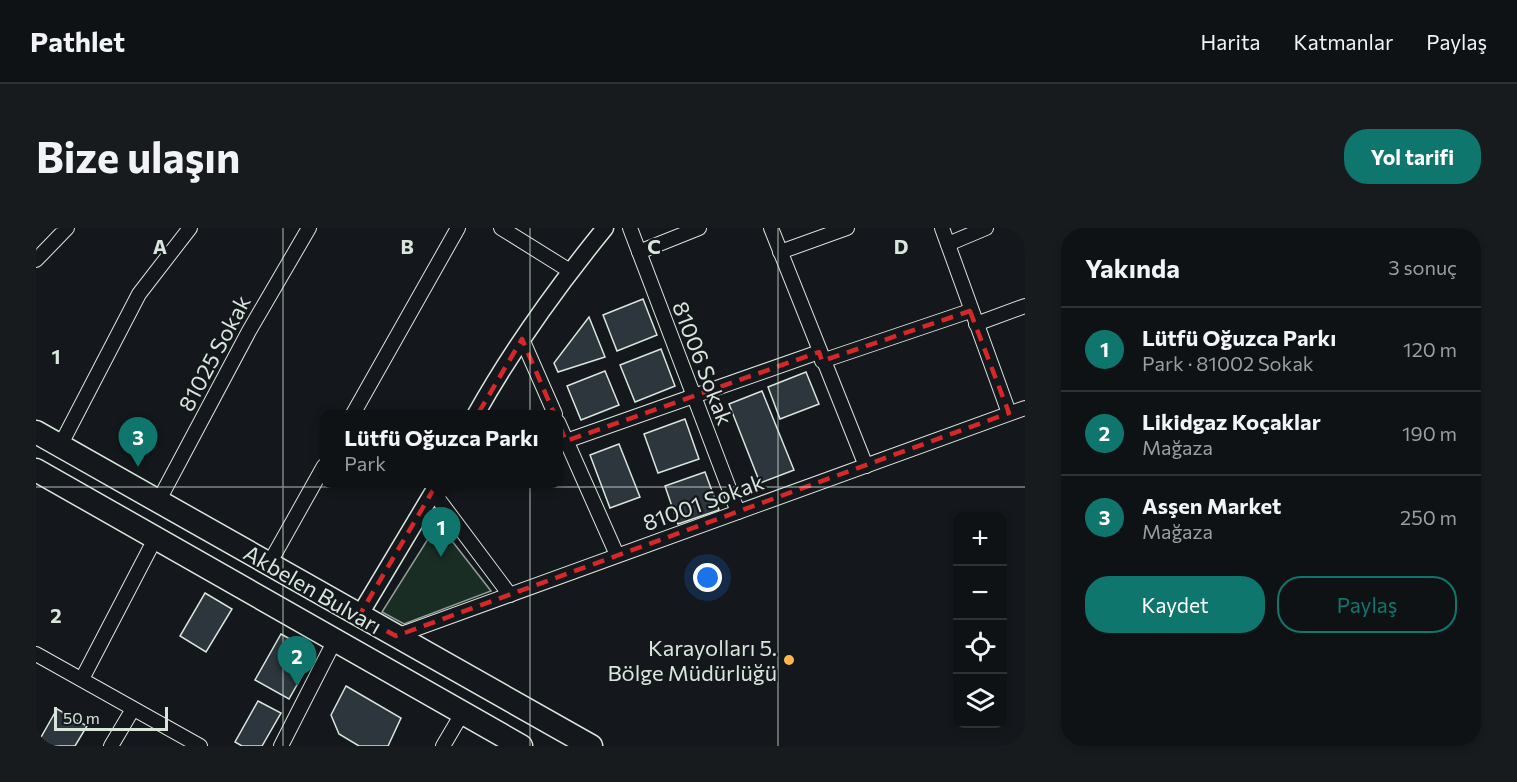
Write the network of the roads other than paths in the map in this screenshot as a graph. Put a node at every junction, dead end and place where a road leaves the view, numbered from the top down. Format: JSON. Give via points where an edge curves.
{"nodes":[{"id":1,"x":67,"y":228,"type":"edge"},
{"id":2,"x":190,"y":228,"type":"edge"},
{"id":3,"x":309,"y":228,"type":"edge"},
{"id":4,"x":458,"y":228,"type":"edge"},
{"id":5,"x":501,"y":228,"type":"edge"},
{"id":6,"x":605,"y":228,"type":"edge"},
{"id":7,"x":630,"y":228,"type":"edge"},
{"id":8,"x":699,"y":228,"type":"edge"},
{"id":9,"x":771,"y":228,"type":"edge"},
{"id":10,"x":848,"y":228,"type":"edge"},
{"id":11,"x":942,"y":228,"type":"edge"},
{"id":12,"x":986,"y":228,"type":"edge"},
{"id":13,"x":948,"y":244,"type":"junction"},
{"id":14,"x":639,"y":252,"type":"junction"},
{"id":15,"x":780,"y":252,"type":"junction"},
{"id":16,"x":37,"y":258,"type":"edge"},
{"id":17,"x":570,"y":271,"type":"junction"},
{"id":18,"x":1025,"y":306,"type":"edge"},
{"id":19,"x":973,"y":317,"type":"junction"},
{"id":20,"x":522,"y":339,"type":"junction"},
{"id":21,"x":820,"y":356,"type":"junction"},
{"id":22,"x":694,"y":397,"type":"junction"},
{"id":23,"x":1025,"y":408,"type":"edge"},
{"id":24,"x":355,"y":410,"type":"edge"},
{"id":25,"x":478,"y":410,"type":"edge"},
{"id":26,"x":553,"y":410,"type":"edge"},
{"id":27,"x":1009,"y":413,"type":"junction"},
{"id":28,"x":36,"y":432,"type":"edge"},
{"id":29,"x":563,"y":434,"type":"edge"},
{"id":30,"x":566,"y":441,"type":"junction"},
{"id":31,"x":60,"y":446,"type":"junction"},
{"id":32,"x":866,"y":466,"type":"junction"},
{"id":33,"x":36,"y":470,"type":"edge"},
{"id":34,"x":320,"y":473,"type":"edge"},
{"id":35,"x":436,"y":488,"type":"edge"},
{"id":36,"x":159,"y":500,"type":"junction"},
{"id":37,"x":738,"y":512,"type":"junction"},
{"id":38,"x":156,"y":537,"type":"junction"},
{"id":39,"x":617,"y":555,"type":"junction"},
{"id":40,"x":269,"y":564,"type":"junction"},
{"id":41,"x":510,"y":595,"type":"junction"},
{"id":42,"x":359,"y":616,"type":"junction"},
{"id":43,"x":396,"y":636,"type":"junction"},
{"id":44,"x":336,"y":638,"type":"junction"},
{"id":45,"x":36,"y":654,"type":"edge"},
{"id":46,"x":82,"y":679,"type":"junction"},
{"id":47,"x":133,"y":709,"type":"junction"},
{"id":48,"x":463,"y":712,"type":"junction"},
{"id":49,"x":111,"y":746,"type":"edge"},
{"id":50,"x":200,"y":746,"type":"edge"},
{"id":51,"x":281,"y":746,"type":"edge"},
{"id":52,"x":443,"y":746,"type":"edge"},
{"id":53,"x":521,"y":746,"type":"edge"},
{"id":54,"x":591,"y":746,"type":"edge"}],
"edges":[{"from":1,"to":16,"type":"street"},
{"from":2,"to":31,"type":"street","via":[[138,294]]},
{"from":3,"to":36,"type":"street","name":"81025 Sokak"},
{"from":4,"to":24,"type":"street"},
{"from":5,"to":17,"type":"street"},
{"from":6,"to":17,"type":"street"},
{"from":7,"to":14,"type":"street","name":"81006 Sokak"},
{"from":8,"to":14,"type":"street"},
{"from":9,"to":15,"type":"street"},
{"from":10,"to":15,"type":"street"},
{"from":11,"to":13,"type":"street"},
{"from":12,"to":13,"type":"street"},
{"from":13,"to":19,"type":"street"},
{"from":14,"to":22,"type":"street","name":"81006 Sokak"},
{"from":15,"to":21,"type":"street"},
{"from":17,"to":20,"type":"street"},
{"from":18,"to":19,"type":"street"},
{"from":19,"to":21,"type":"street"},
{"from":19,"to":27,"type":"street"},
{"from":20,"to":25,"type":"street"},
{"from":20,"to":26,"type":"street"},
{"from":21,"to":22,"type":"street"},
{"from":21,"to":32,"type":"street"},
{"from":22,"to":30,"type":"street"},
{"from":22,"to":37,"type":"street","name":"81006 Sokak"},
{"from":23,"to":27,"type":"street","name":"81001 Sokak"},
{"from":27,"to":32,"type":"street","name":"81001 Sokak"},
{"from":28,"to":31,"type":"main road","name":"Akbelen Bulvarı"},
{"from":29,"to":30,"type":"street"},
{"from":30,"to":39,"type":"street"},
{"from":31,"to":36,"type":"main road","name":"Akbelen Bulvarı"},
{"from":32,"to":37,"type":"street","name":"81001 Sokak"},
{"from":33,"to":38,"type":"main road","name":"Akbelen Bulvarı"},
{"from":34,"to":40,"type":"street"},
{"from":35,"to":41,"type":"street"},
{"from":35,"to":42,"type":"street"},
{"from":36,"to":40,"type":"main road","name":"Akbelen Bulvarı"},
{"from":37,"to":39,"type":"street","name":"81001 Sokak"},
{"from":38,"to":44,"type":"main road","name":"Akbelen Bulvarı"},
{"from":38,"to":46,"type":"street"},
{"from":39,"to":41,"type":"street","name":"81001 Sokak"},
{"from":40,"to":42,"type":"main road","name":"Akbelen Bulvarı"},
{"from":41,"to":43,"type":"street","name":"81001 Sokak"},
{"from":42,"to":43,"type":"main road","name":"Akbelen Bulvarı"},
{"from":43,"to":54,"type":"main road","name":"Akbelen Bulvarı"},
{"from":44,"to":48,"type":"main road","name":"Akbelen Bulvarı"},
{"from":44,"to":51,"type":"street"},
{"from":45,"to":46,"type":"street"},
{"from":46,"to":47,"type":"street"},
{"from":47,"to":49,"type":"street"},
{"from":47,"to":50,"type":"street"},
{"from":48,"to":52,"type":"street"},
{"from":48,"to":53,"type":"main road","name":"Akbelen Bulvarı"}]}
